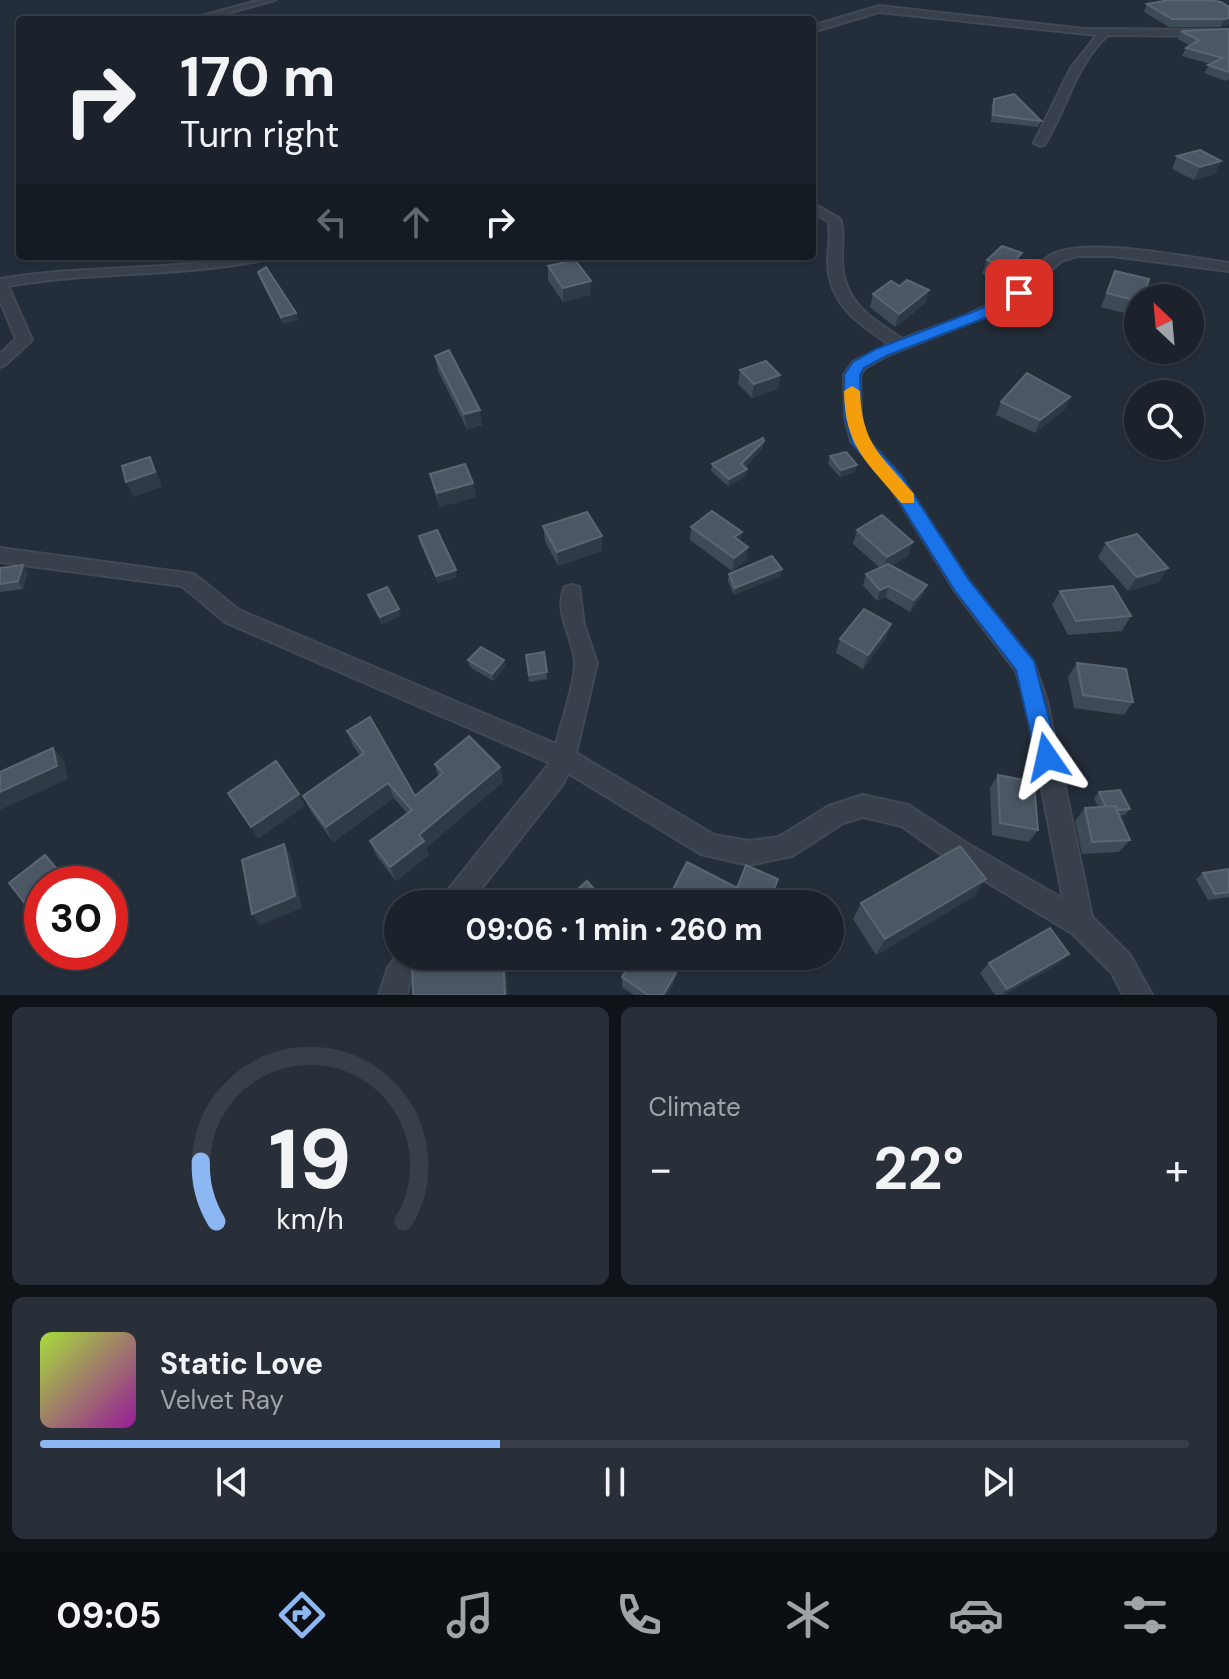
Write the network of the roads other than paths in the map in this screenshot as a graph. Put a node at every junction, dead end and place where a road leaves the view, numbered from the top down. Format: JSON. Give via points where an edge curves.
{"nodes":[{"id":1,"x":271,"y":0,"type":"edge"},
{"id":2,"x":893,"y":0,"type":"edge"},
{"id":3,"x":904,"y":10,"type":"junction"},
{"id":4,"x":208,"y":16,"type":"edge"},
{"id":5,"x":816,"y":28,"type":"edge"},
{"id":6,"x":1106,"y":32,"type":"junction"},
{"id":7,"x":1229,"y":33,"type":"edge"},
{"id":8,"x":1040,"y":143,"type":"dead end"},
{"id":9,"x":816,"y":209,"type":"edge"},
{"id":10,"x":238,"y":260,"type":"edge"},
{"id":11,"x":1229,"y":267,"type":"edge"},
{"id":12,"x":0,"y":283,"type":"edge"},
{"id":13,"x":900,"y":345,"type":"junction"},
{"id":14,"x":0,"y":362,"type":"edge"},
{"id":15,"x":0,"y":555,"type":"edge"},
{"id":16,"x":572,"y":593,"type":"dead end"},
{"id":17,"x":564,"y":758,"type":"junction"},
{"id":18,"x":464,"y":890,"type":"edge"},
{"id":19,"x":1081,"y":924,"type":"junction"},
{"id":20,"x":402,"y":970,"type":"edge"},
{"id":21,"x":393,"y":995,"type":"edge"},
{"id":22,"x":1138,"y":995,"type":"edge"}],
"edges":[{"from":1,"to":4,"type":"street"},
{"from":2,"to":3,"type":"street"},
{"from":3,"to":5,"type":"street","via":[[868,10]]},
{"from":3,"to":6,"type":"street"},
{"from":6,"to":7,"type":"street"},
{"from":6,"to":8,"type":"street","via":[[1088,44]]},
{"from":9,"to":13,"type":"street","via":[[834,219],[839,233],[839,294],[849,310]]},
{"from":10,"to":12,"type":"street","via":[[169,271],[68,271]]},
{"from":11,"to":13,"type":"street","via":[[1076,252],[1056,258],[993,309]]},
{"from":12,"to":14,"type":"street","via":[[24,340]]},
{"from":13,"to":19,"type":"street","via":[[859,365],[852,375],[859,441],[894,479],[962,586],[1026,667]]},
{"from":15,"to":17,"type":"street","via":[[187,579],[232,616]]},
{"from":16,"to":17,"type":"street","via":[[574,625],[586,663]]},
{"from":17,"to":18,"type":"street"},
{"from":17,"to":19,"type":"street","via":[[710,846],[749,853],[783,848],[837,814],[863,806],[908,816]]},
{"from":19,"to":22,"type":"street","via":[[1121,964]]},
{"from":20,"to":21,"type":"street"}]}
